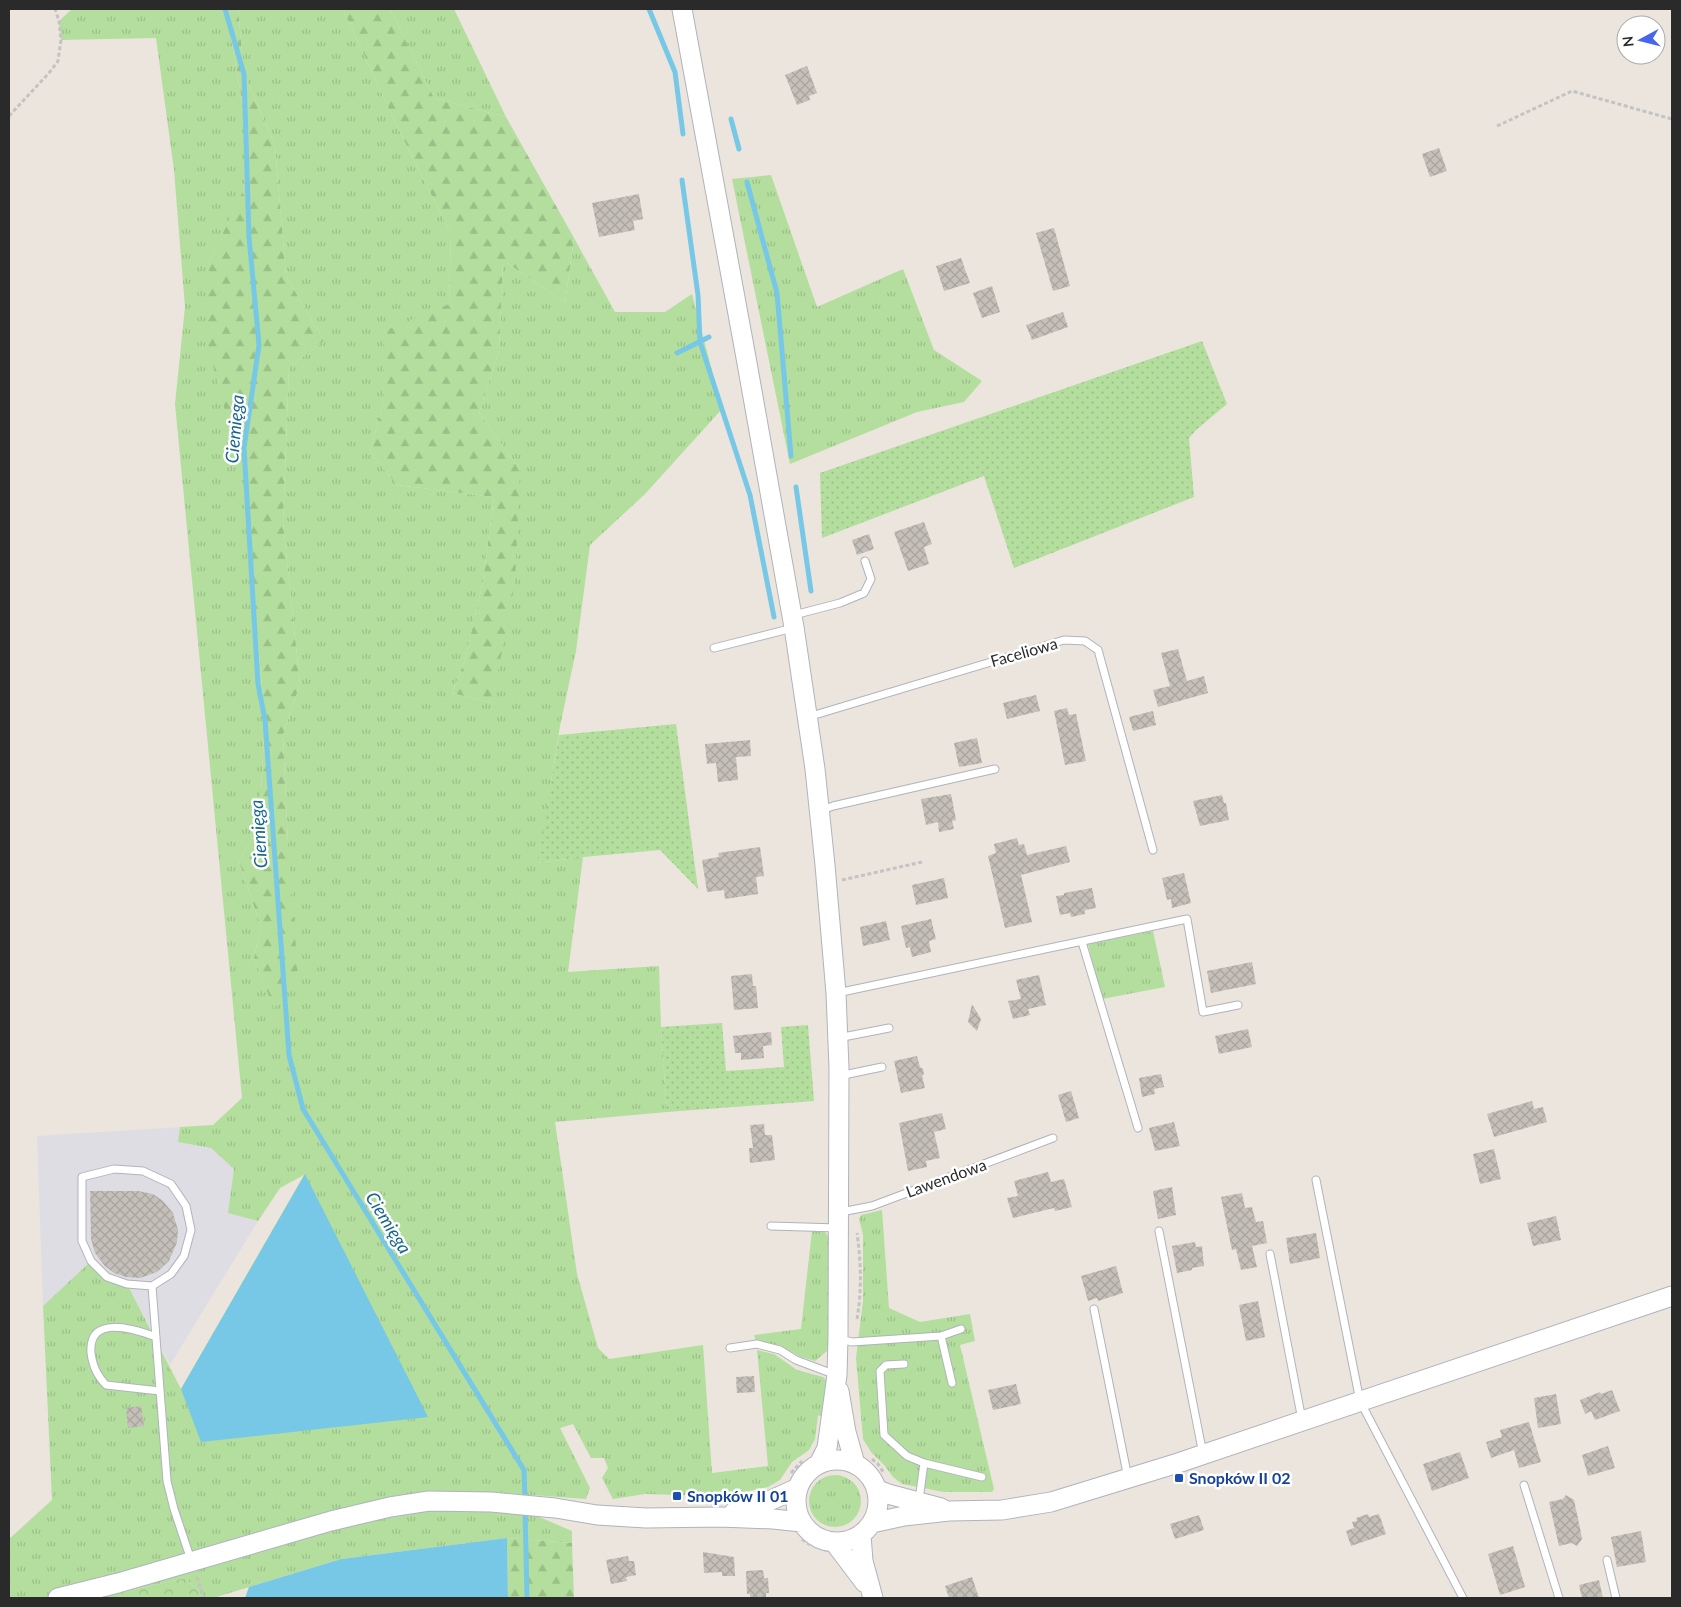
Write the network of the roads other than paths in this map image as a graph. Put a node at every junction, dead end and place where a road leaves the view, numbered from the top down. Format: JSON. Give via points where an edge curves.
{"nodes":[{"id":1,"x":682,"y":9,"type":"edge"},
{"id":2,"x":865,"y":561,"type":"dead end"},
{"id":3,"x":792,"y":622,"type":"junction"},
{"id":4,"x":714,"y":648,"type":"dead end"},
{"id":5,"x":807,"y":717,"type":"junction"},
{"id":6,"x":995,"y":769,"type":"dead end"},
{"id":7,"x":820,"y":811,"type":"junction"},
{"id":8,"x":1153,"y":850,"type":"dead end"},
{"id":9,"x":1082,"y":942,"type":"junction"},
{"id":10,"x":836,"y":993,"type":"junction"},
{"id":11,"x":1238,"y":1005,"type":"dead end"},
{"id":12,"x":889,"y":1028,"type":"dead end"},
{"id":13,"x":838,"y":1038,"type":"junction"},
{"id":14,"x":882,"y":1067,"type":"dead end"},
{"id":15,"x":839,"y":1076,"type":"junction"},
{"id":16,"x":1138,"y":1128,"type":"dead end"},
{"id":17,"x":1053,"y":1138,"type":"dead end"},
{"id":18,"x":1316,"y":1180,"type":"dead end"},
{"id":19,"x":838,"y":1221,"type":"junction"},
{"id":20,"x":771,"y":1226,"type":"dead end"},
{"id":21,"x":1159,"y":1232,"type":"dead end"},
{"id":22,"x":1270,"y":1254,"type":"dead end"},
{"id":23,"x":152,"y":1286,"type":"junction"},
{"id":24,"x":1672,"y":1296,"type":"edge"},
{"id":25,"x":1094,"y":1309,"type":"dead end"},
{"id":26,"x":961,"y":1329,"type":"dead end"},
{"id":27,"x":941,"y":1336,"type":"junction"},
{"id":28,"x":156,"y":1337,"type":"junction"},
{"id":29,"x":838,"y":1338,"type":"junction"},
{"id":30,"x":730,"y":1348,"type":"dead end"},
{"id":31,"x":904,"y":1364,"type":"dead end"},
{"id":32,"x":837,"y":1375,"type":"junction"},
{"id":33,"x":952,"y":1383,"type":"dead end"},
{"id":34,"x":160,"y":1391,"type":"junction"},
{"id":35,"x":1360,"y":1401,"type":"junction"},
{"id":36,"x":1302,"y":1421,"type":"junction"},
{"id":37,"x":1205,"y":1453,"type":"junction"},
{"id":38,"x":813,"y":1460,"type":"junction"},
{"id":39,"x":863,"y":1461,"type":"junction"},
{"id":40,"x":924,"y":1463,"type":"junction"},
{"id":41,"x":982,"y":1477,"type":"dead end"},
{"id":42,"x":1128,"y":1478,"type":"junction"},
{"id":43,"x":793,"y":1483,"type":"junction"},
{"id":44,"x":882,"y":1483,"type":"junction"},
{"id":45,"x":1524,"y":1485,"type":"dead end"},
{"id":46,"x":919,"y":1502,"type":"junction"},
{"id":47,"x":949,"y":1511,"type":"junction"},
{"id":48,"x":720,"y":1517,"type":"junction"},
{"id":49,"x":799,"y":1528,"type":"junction"},
{"id":50,"x":866,"y":1529,"type":"junction"},
{"id":51,"x":830,"y":1547,"type":"junction"},
{"id":52,"x":1607,"y":1560,"type":"dead end"},
{"id":53,"x":192,"y":1562,"type":"junction"},
{"id":54,"x":871,"y":1594,"type":"edge"},
{"id":55,"x":58,"y":1598,"type":"edge"},
{"id":56,"x":1464,"y":1598,"type":"edge"},
{"id":57,"x":1559,"y":1598,"type":"edge"},
{"id":58,"x":1616,"y":1598,"type":"edge"}],
"edges":[{"from":1,"to":3,"type":"main road"},
{"from":2,"to":3,"type":"lane","via":[[871,579],[864,593]]},
{"from":3,"to":4,"type":"lane"},
{"from":3,"to":5,"type":"main road"},
{"from":5,"to":7,"type":"main road"},
{"from":5,"to":8,"type":"lane","name":"Faceliowa","via":[[1064,640],[1085,640],[1098,650]]},
{"from":6,"to":7,"type":"lane"},
{"from":7,"to":10,"type":"main road"},
{"from":9,"to":10,"type":"lane"},
{"from":9,"to":11,"type":"lane","via":[[1186,919],[1203,1012]]},
{"from":9,"to":16,"type":"lane"},
{"from":10,"to":13,"type":"main road"},
{"from":12,"to":13,"type":"lane"},
{"from":13,"to":15,"type":"main road"},
{"from":14,"to":15,"type":"lane"},
{"from":15,"to":19,"type":"main road"},
{"from":17,"to":19,"type":"lane","name":"Lawendowa"},
{"from":18,"to":35,"type":"lane"},
{"from":19,"to":20,"type":"lane","name":"Lawendowa"},
{"from":19,"to":29,"type":"main road"},
{"from":21,"to":37,"type":"lane"},
{"from":22,"to":36,"type":"lane"},
{"from":23,"to":23,"type":"lane","via":[[171,1274],[184,1256],[191,1230],[186,1206],[171,1184],[144,1171],[114,1169],[82,1177],[82,1241],[91,1261],[107,1277],[127,1284]]},
{"from":23,"to":28,"type":"lane"},
{"from":24,"to":35,"type":"main road"},
{"from":25,"to":42,"type":"lane"},
{"from":26,"to":27,"type":"lane"},
{"from":27,"to":29,"type":"lane","via":[[852,1342]]},
{"from":27,"to":33,"type":"lane"},
{"from":28,"to":34,"type":"lane"},
{"from":28,"to":34,"type":"lane","via":[[129,1328],[112,1327],[99,1330],[94,1335],[91,1352],[96,1374],[106,1385]]},
{"from":29,"to":32,"type":"main road"},
{"from":30,"to":32,"type":"lane","via":[[757,1344],[780,1350],[796,1360]]},
{"from":31,"to":40,"type":"lane","via":[[886,1364],[880,1371],[884,1435],[907,1456]]},
{"from":32,"to":38,"type":"main road","via":[[826,1448]]},
{"from":32,"to":39,"type":"main road","via":[[846,1432]]},
{"from":34,"to":53,"type":"lane","via":[[167,1481]]},
{"from":35,"to":36,"type":"main road"},
{"from":35,"to":56,"type":"lane"},
{"from":36,"to":37,"type":"main road"},
{"from":37,"to":42,"type":"main road"},
{"from":38,"to":39,"type":"main road"},
{"from":38,"to":43,"type":"main road","via":[[810,1470]]},
{"from":39,"to":44,"type":"main road","via":[[868,1474]]},
{"from":40,"to":41,"type":"lane"},
{"from":40,"to":46,"type":"lane"},
{"from":42,"to":47,"type":"main road","via":[[1028,1507]]},
{"from":43,"to":48,"type":"main road","via":[[769,1501]]},
{"from":43,"to":49,"type":"main road"},
{"from":44,"to":46,"type":"main road","via":[[888,1494]]},
{"from":44,"to":50,"type":"main road","via":[[878,1507]]},
{"from":45,"to":57,"type":"lane"},
{"from":46,"to":47,"type":"main road"},
{"from":47,"to":50,"type":"main road","via":[[904,1516]]},
{"from":48,"to":49,"type":"main road","via":[[773,1519]]},
{"from":48,"to":53,"type":"main road","via":[[646,1518],[491,1502],[429,1501],[331,1521]]},
{"from":49,"to":51,"type":"main road"},
{"from":50,"to":51,"type":"main road"},
{"from":50,"to":54,"type":"main road","via":[[863,1561]]},
{"from":51,"to":54,"type":"main road"},
{"from":52,"to":58,"type":"lane"},
{"from":53,"to":55,"type":"main road"}]}
